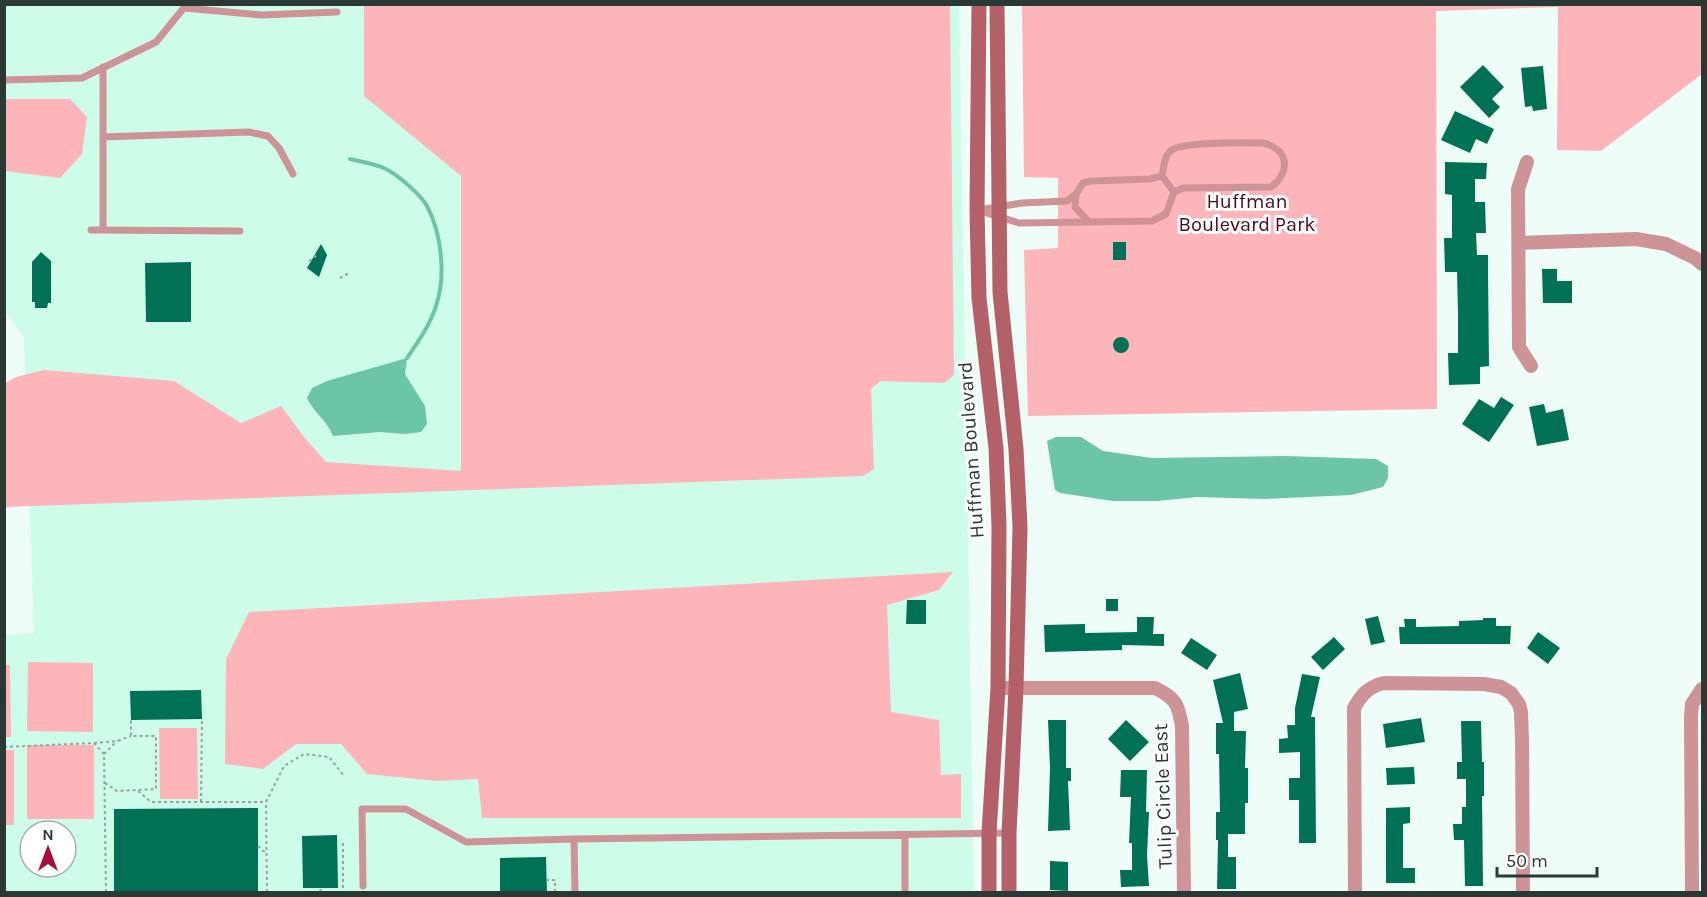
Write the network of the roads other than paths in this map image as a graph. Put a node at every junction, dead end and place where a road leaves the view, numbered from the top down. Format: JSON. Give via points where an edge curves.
{"nodes":[{"id":1,"x":979,"y":4,"type":"edge"},
{"id":2,"x":997,"y":4,"type":"edge"},
{"id":3,"x":185,"y":6,"type":"edge"},
{"id":4,"x":337,"y":12,"type":"dead end"},
{"id":5,"x":104,"y":67,"type":"junction"},
{"id":6,"x":4,"y":80,"type":"edge"},
{"id":7,"x":103,"y":137,"type":"junction"},
{"id":8,"x":1527,"y":162,"type":"dead end"},
{"id":9,"x":293,"y":174,"type":"dead end"},
{"id":10,"x":1162,"y":176,"type":"junction"},
{"id":11,"x":1174,"y":192,"type":"junction"},
{"id":12,"x":1076,"y":194,"type":"junction"},
{"id":13,"x":976,"y":210,"type":"junction"},
{"id":14,"x":1000,"y":211,"type":"junction"},
{"id":15,"x":1089,"y":222,"type":"junction"},
{"id":16,"x":102,"y":229,"type":"junction"},
{"id":17,"x":91,"y":230,"type":"dead end"},
{"id":18,"x":240,"y":231,"type":"dead end"},
{"id":19,"x":1519,"y":243,"type":"junction"},
{"id":20,"x":1702,"y":264,"type":"edge"},
{"id":21,"x":1531,"y":366,"type":"dead end"},
{"id":22,"x":998,"y":688,"type":"junction"},
{"id":23,"x":1016,"y":688,"type":"junction"},
{"id":24,"x":1702,"y":690,"type":"edge"},
{"id":25,"x":989,"y":833,"type":"junction"},
{"id":26,"x":1009,"y":833,"type":"junction"},
{"id":27,"x":905,"y":835,"type":"junction"},
{"id":28,"x":574,"y":839,"type":"junction"},
{"id":29,"x":363,"y":886,"type":"dead end"},
{"id":30,"x":575,"y":892,"type":"edge"},
{"id":31,"x":905,"y":892,"type":"edge"},
{"id":32,"x":989,"y":892,"type":"edge"},
{"id":33,"x":1009,"y":892,"type":"edge"},
{"id":34,"x":1185,"y":892,"type":"edge"},
{"id":35,"x":1354,"y":892,"type":"edge"},
{"id":36,"x":1523,"y":892,"type":"edge"},
{"id":37,"x":1692,"y":892,"type":"edge"}],
"edges":[{"from":1,"to":13,"type":"street","name":"Huffman Boulevard"},
{"from":2,"to":14,"type":"street"},
{"from":3,"to":4,"type":"lane","via":[[261,15]]},
{"from":3,"to":5,"type":"lane","via":[[156,42]]},
{"from":5,"to":6,"type":"lane","via":[[82,78]]},
{"from":5,"to":7,"type":"lane"},
{"from":7,"to":9,"type":"lane","via":[[249,132],[268,136]]},
{"from":7,"to":16,"type":"lane"},
{"from":8,"to":19,"type":"street","via":[[1518,189]]},
{"from":10,"to":11,"type":"lane"},
{"from":10,"to":11,"type":"lane","via":[[1166,157],[1171,150],[1184,145],[1263,143],[1282,153],[1285,165],[1281,179],[1271,187],[1183,188]]},
{"from":10,"to":12,"type":"lane","via":[[1090,181],[1083,183]]},
{"from":11,"to":15,"type":"lane","via":[[1166,213],[1152,221]]},
{"from":12,"to":14,"type":"lane","via":[[1067,201]]},
{"from":12,"to":15,"type":"lane","via":[[1075,207]]},
{"from":13,"to":14,"type":"lane"},
{"from":13,"to":14,"type":"lane"},
{"from":13,"to":22,"type":"street","name":"Huffman Boulevard","via":[[979,298],[996,448]]},
{"from":14,"to":15,"type":"lane","via":[[1019,223]]},
{"from":14,"to":23,"type":"street","via":[[1000,292],[1020,527]]},
{"from":16,"to":17,"type":"lane"},
{"from":16,"to":18,"type":"lane"},
{"from":19,"to":20,"type":"street","via":[[1636,239],[1666,244]]},
{"from":19,"to":21,"type":"street","via":[[1519,347]]},
{"from":22,"to":23,"type":"street"},
{"from":22,"to":25,"type":"street","name":"Huffman Boulevard"},
{"from":23,"to":26,"type":"street"},
{"from":23,"to":34,"type":"street","name":"Tulip Circle East","via":[[1155,688],[1174,700],[1182,726]]},
{"from":24,"to":37,"type":"street","via":[[1692,704],[1691,717]]},
{"from":25,"to":26,"type":"lane"},
{"from":25,"to":27,"type":"lane"},
{"from":25,"to":32,"type":"street","name":"Huffman Boulevard"},
{"from":26,"to":33,"type":"street"},
{"from":27,"to":28,"type":"lane"},
{"from":27,"to":31,"type":"lane"},
{"from":28,"to":29,"type":"lane","via":[[466,842],[406,809],[362,809]]},
{"from":28,"to":30,"type":"lane"},
{"from":35,"to":36,"type":"street","via":[[1354,708],[1373,686],[1484,684],[1511,693],[1521,712]]}]}
